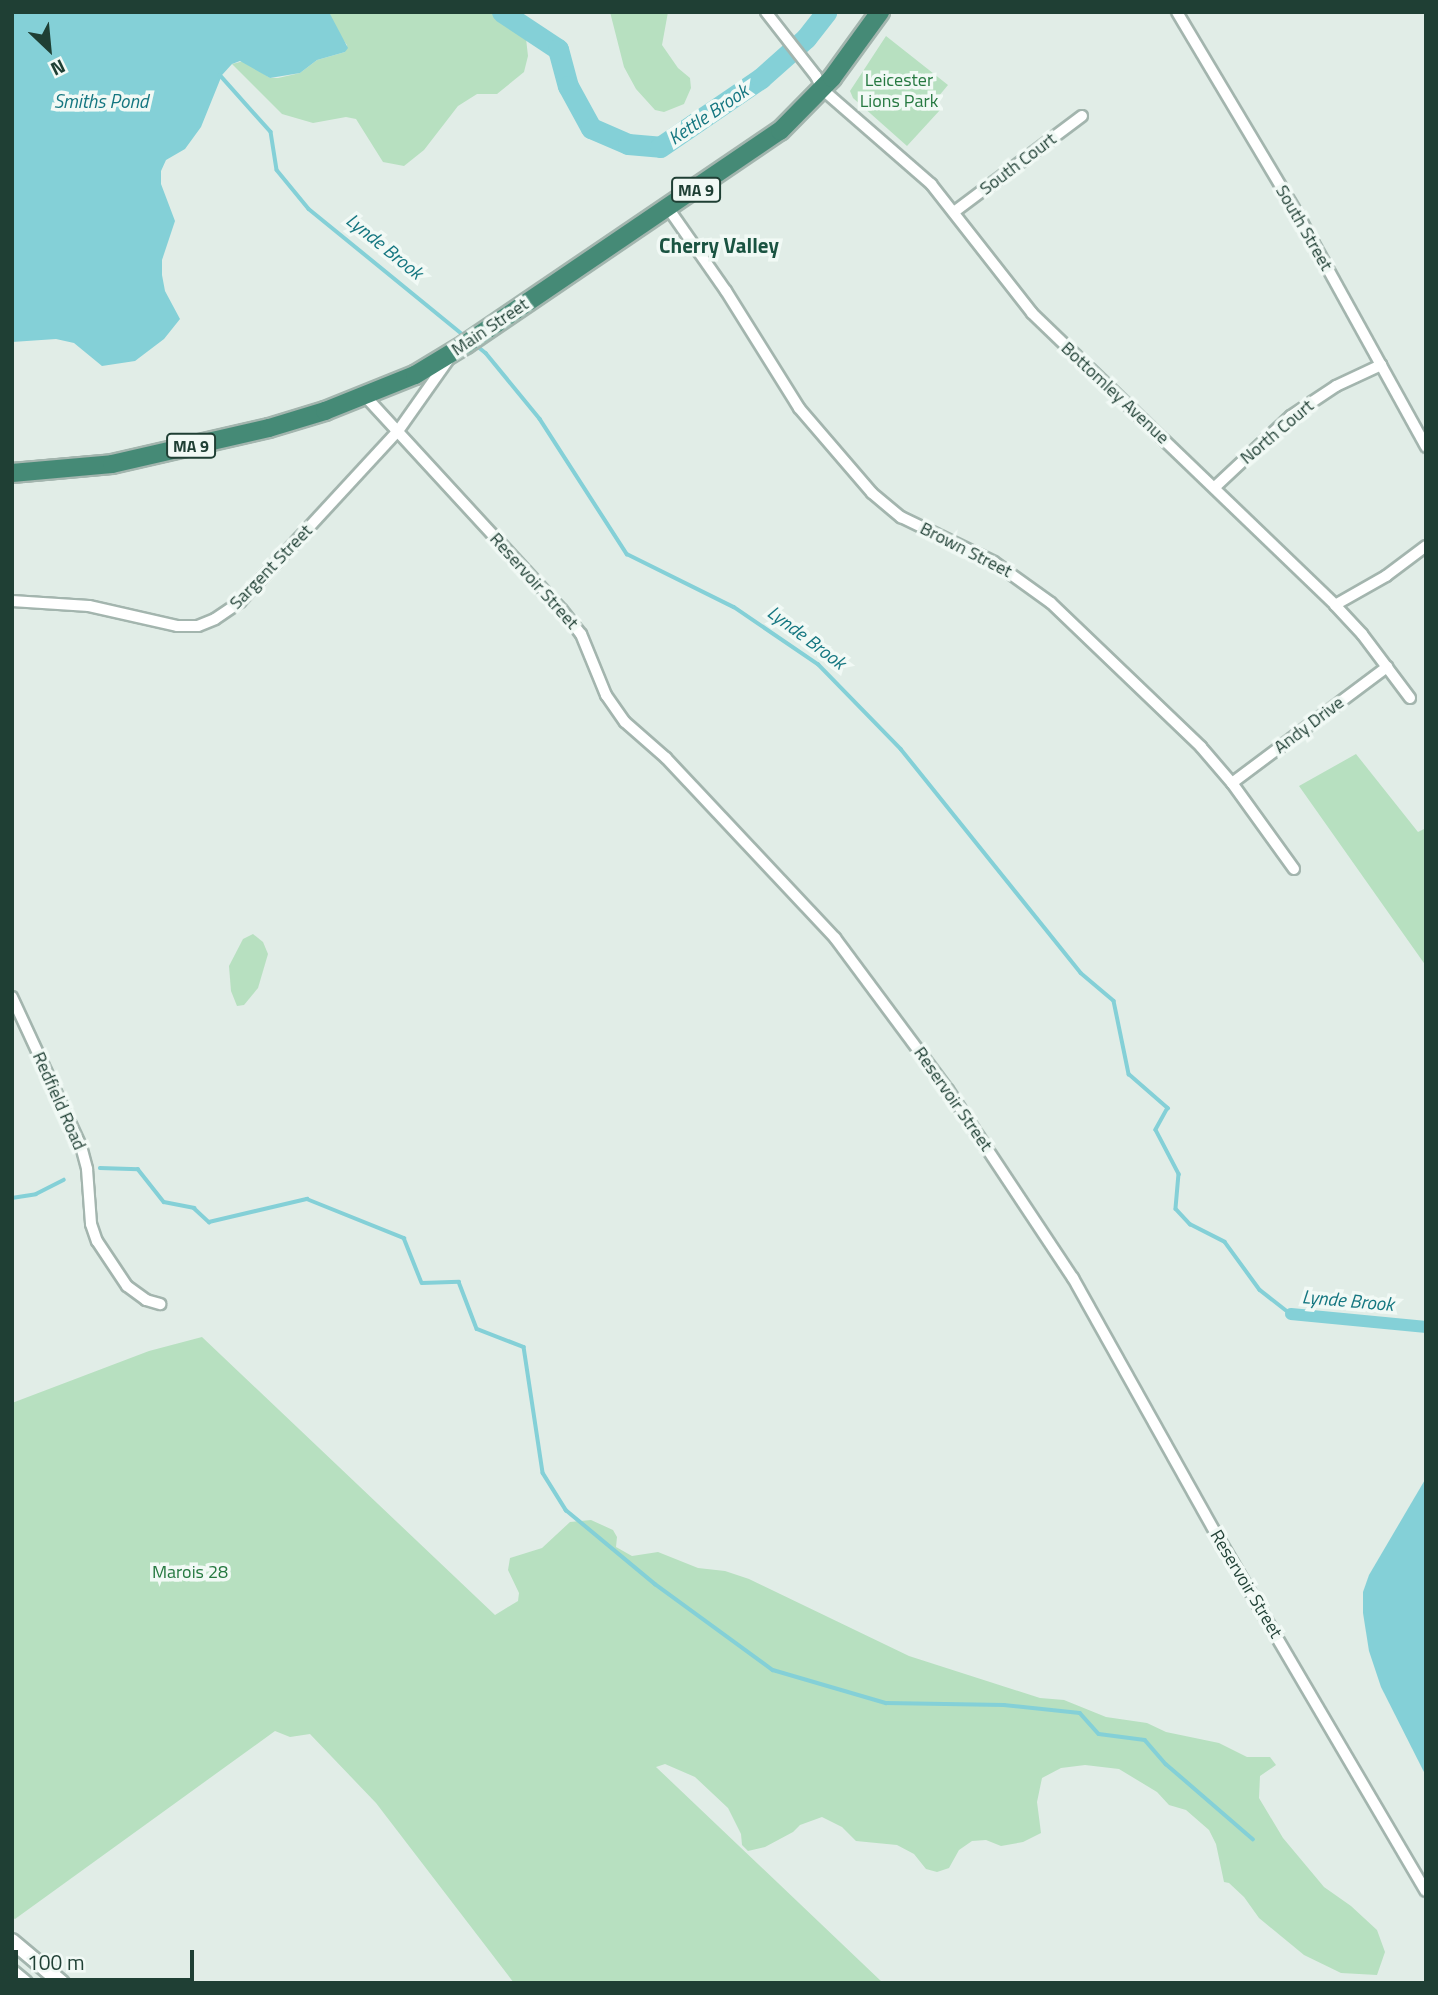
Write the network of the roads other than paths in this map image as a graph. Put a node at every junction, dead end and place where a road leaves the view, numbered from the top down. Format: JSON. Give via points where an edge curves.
{"nodes":[{"id":1,"x":766,"y":12,"type":"edge"},
{"id":2,"x":880,"y":12,"type":"edge"},
{"id":3,"x":1177,"y":12,"type":"edge"},
{"id":4,"x":822,"y":89,"type":"junction"},
{"id":5,"x":1082,"y":116,"type":"dead end"},
{"id":6,"x":668,"y":208,"type":"junction"},
{"id":7,"x":954,"y":212,"type":"junction"},
{"id":8,"x":467,"y":343,"type":"junction"},
{"id":9,"x":1381,"y":365,"type":"junction"},
{"id":10,"x":365,"y":397,"type":"junction"},
{"id":11,"x":398,"y":431,"type":"junction"},
{"id":12,"x":1426,"y":447,"type":"edge"},
{"id":13,"x":12,"y":472,"type":"edge"},
{"id":14,"x":1215,"y":487,"type":"junction"},
{"id":15,"x":1426,"y":546,"type":"edge"},
{"id":16,"x":12,"y":601,"type":"edge"},
{"id":17,"x":1335,"y":605,"type":"junction"},
{"id":18,"x":1387,"y":667,"type":"junction"},
{"id":19,"x":1410,"y":698,"type":"dead end"},
{"id":20,"x":1232,"y":783,"type":"junction"},
{"id":21,"x":1294,"y":869,"type":"dead end"},
{"id":22,"x":12,"y":997,"type":"edge"},
{"id":23,"x":160,"y":1304,"type":"dead end"},
{"id":24,"x":1426,"y":1891,"type":"edge"},
{"id":25,"x":12,"y":1941,"type":"edge"},
{"id":26,"x":12,"y":1972,"type":"edge"},
{"id":27,"x":24,"y":1983,"type":"edge"},
{"id":28,"x":62,"y":1983,"type":"edge"}],
"edges":[{"from":1,"to":4,"type":"street","name":"Bottomley Avenue"},
{"from":2,"to":4,"type":"highway","name":"Main Street","number":"MA 9"},
{"from":3,"to":9,"type":"street","name":"South Street"},
{"from":4,"to":6,"type":"highway","name":"Main Street","number":"MA 9","via":[[780,131]]},
{"from":4,"to":7,"type":"street","name":"Bottomley Avenue","via":[[923,175]]},
{"from":5,"to":7,"type":"street","name":"South Court"},
{"from":6,"to":8,"type":"highway","name":"Main Street","number":"MA 9"},
{"from":6,"to":20,"type":"street","name":"Brown Street","via":[[799,408],[881,502],[901,517],[994,562],[1038,592],[1180,725]]},
{"from":7,"to":14,"type":"street","name":"Bottomley Avenue","via":[[1032,313]]},
{"from":8,"to":10,"type":"highway","name":"Main Street","number":"MA 9","via":[[415,375]]},
{"from":8,"to":11,"type":"street","name":"Sargent Street"},
{"from":9,"to":12,"type":"street","name":"South Street"},
{"from":9,"to":14,"type":"street","name":"North Court","via":[[1297,411]]},
{"from":10,"to":11,"type":"street","name":"Reservoir Street"},
{"from":10,"to":13,"type":"highway","name":"Main Street","number":"MA 9","via":[[297,421],[155,455]]},
{"from":11,"to":16,"type":"street","name":"Sargent Street","via":[[240,602],[215,619],[198,626],[177,626],[89,606]]},
{"from":11,"to":24,"type":"street","name":"Reservoir Street","via":[[582,634],[606,695],[625,722],[666,758],[835,938],[960,1106],[1073,1278],[1215,1532]]},
{"from":14,"to":17,"type":"street","name":"Bottomley Avenue"},
{"from":15,"to":17,"type":"street"},
{"from":17,"to":18,"type":"street","name":"Bottomley Avenue"},
{"from":18,"to":19,"type":"street","name":"Bottomley Avenue"},
{"from":18,"to":20,"type":"street","name":"Andy Drive"},
{"from":20,"to":21,"type":"street","name":"Brown Street"},
{"from":22,"to":23,"type":"street","name":"Redfield Road","via":[[81,1146],[97,1241],[127,1286]]},
{"from":25,"to":28,"type":"main road"},
{"from":26,"to":27,"type":"main road"}]}
